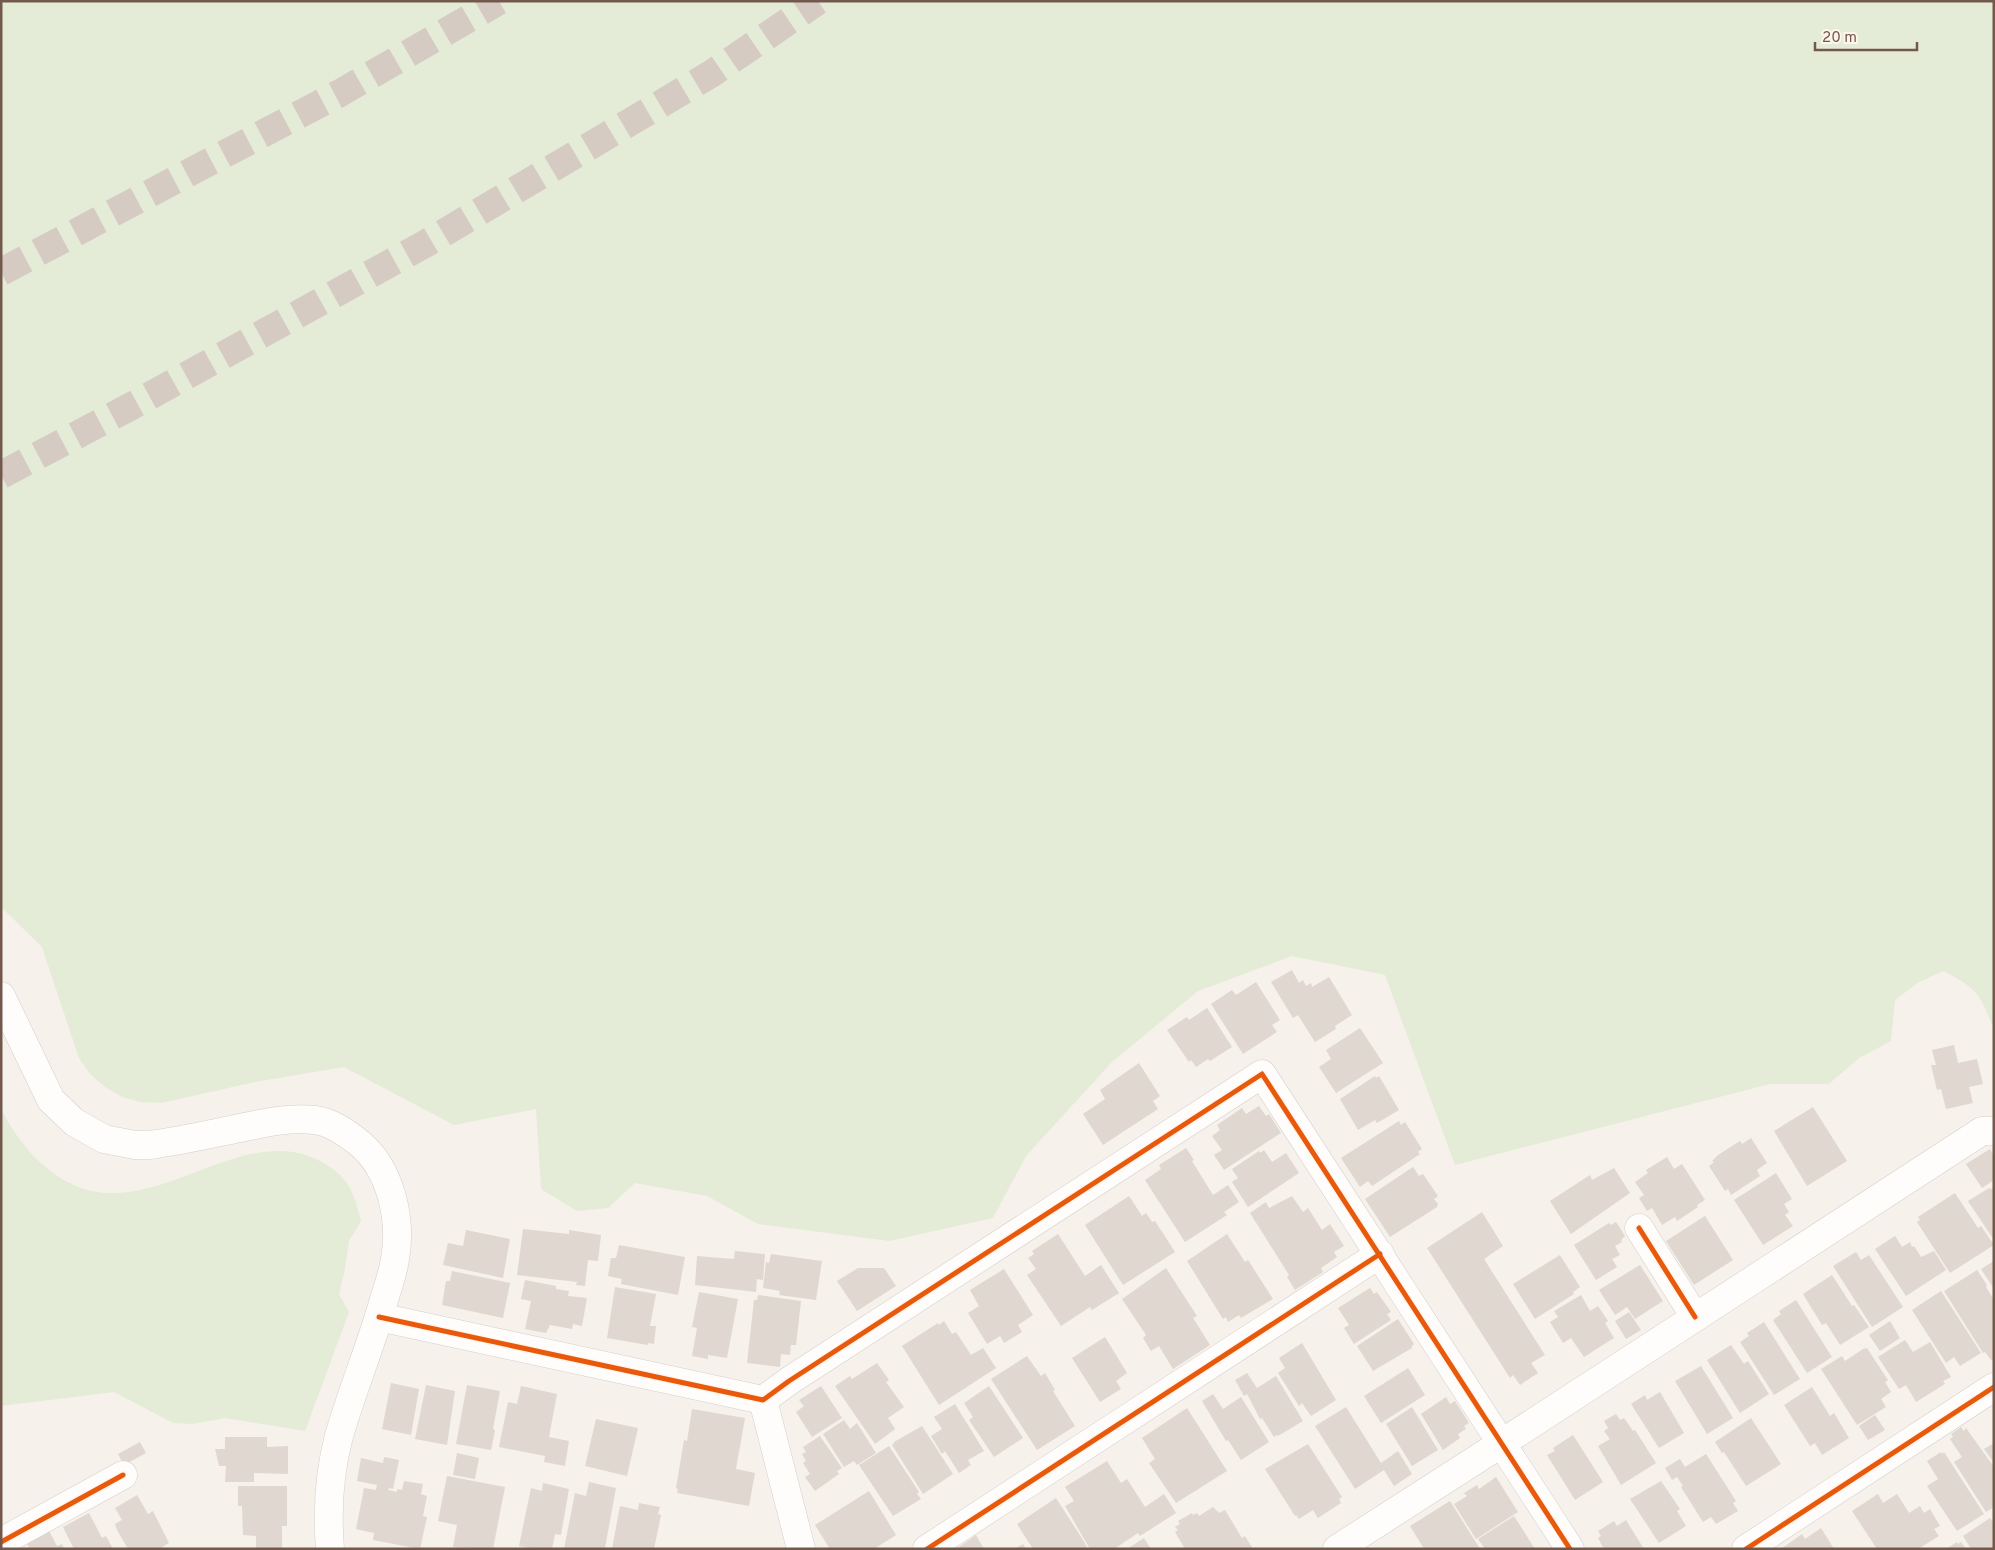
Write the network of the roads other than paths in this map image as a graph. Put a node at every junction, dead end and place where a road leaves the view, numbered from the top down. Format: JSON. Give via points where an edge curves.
{"nodes":[{"id":1,"x":1,"y":996,"type":"edge"},
{"id":2,"x":1994,"y":1131,"type":"edge"},
{"id":3,"x":1639,"y":1228,"type":"dead end"},
{"id":4,"x":1380,"y":1254,"type":"junction"},
{"id":5,"x":379,"y":1317,"type":"junction"},
{"id":6,"x":1695,"y":1317,"type":"junction"},
{"id":7,"x":1994,"y":1387,"type":"edge"},
{"id":8,"x":763,"y":1400,"type":"junction"},
{"id":9,"x":1502,"y":1443,"type":"junction"},
{"id":10,"x":123,"y":1476,"type":"dead end"},
{"id":11,"x":1,"y":1542,"type":"edge"},
{"id":12,"x":330,"y":1549,"type":"edge"},
{"id":13,"x":801,"y":1549,"type":"edge"},
{"id":14,"x":927,"y":1549,"type":"edge"},
{"id":15,"x":1337,"y":1549,"type":"edge"},
{"id":16,"x":1570,"y":1549,"type":"edge"},
{"id":17,"x":1746,"y":1549,"type":"edge"}],
"edges":[{"from":1,"to":5,"type":"street","via":[[51,1100],[74,1122],[104,1140],[150,1145],[277,1120],[315,1120],[332,1125],[366,1148],[385,1178],[396,1223],[395,1260]]},
{"from":2,"to":6,"type":"street","via":[[1982,1130]]},
{"from":3,"to":6,"type":"street"},
{"from":4,"to":8,"type":"street","via":[[1262,1074]]},
{"from":4,"to":9,"type":"street"},
{"from":4,"to":14,"type":"street"},
{"from":5,"to":8,"type":"street"},
{"from":5,"to":12,"type":"street","via":[[339,1437],[332,1468],[328,1505]]},
{"from":6,"to":9,"type":"street"},
{"from":7,"to":17,"type":"street"},
{"from":8,"to":13,"type":"street"},
{"from":9,"to":15,"type":"street"},
{"from":9,"to":16,"type":"street"},
{"from":10,"to":11,"type":"street"}]}
